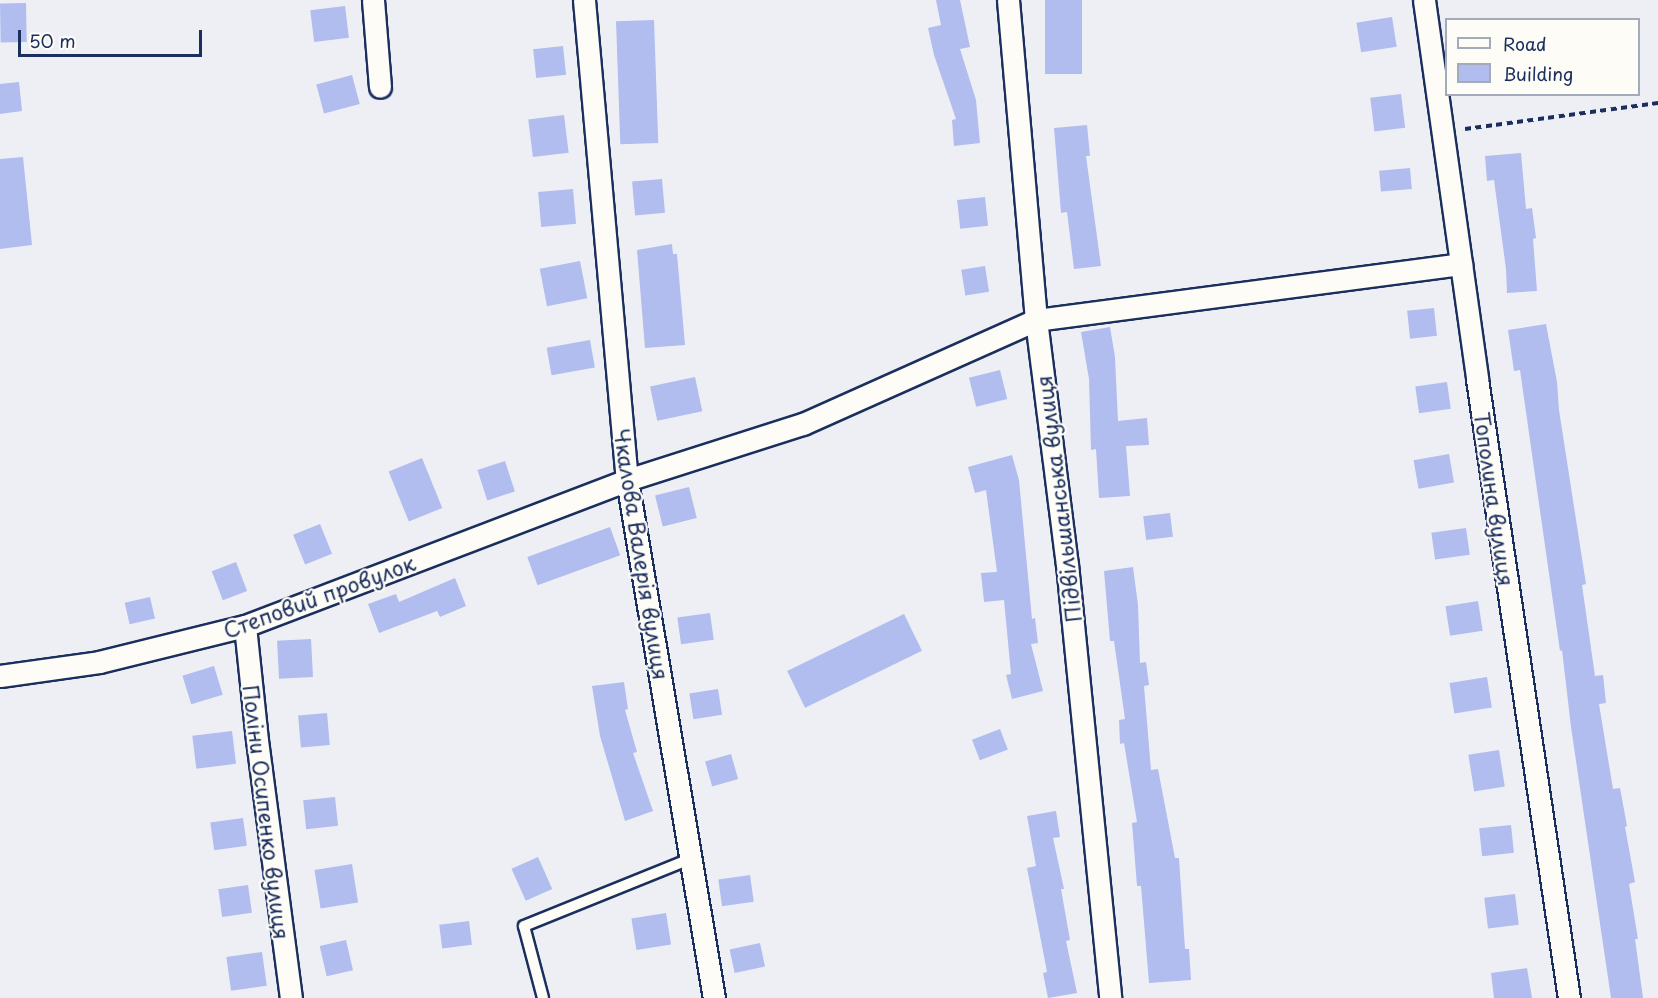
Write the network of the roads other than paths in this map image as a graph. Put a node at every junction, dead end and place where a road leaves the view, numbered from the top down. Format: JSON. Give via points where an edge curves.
{"nodes":[{"id":1,"x":373,"y":0,"type":"edge"},
{"id":2,"x":584,"y":0,"type":"edge"},
{"id":3,"x":1008,"y":0,"type":"edge"},
{"id":4,"x":1425,"y":0,"type":"edge"},
{"id":5,"x":380,"y":87,"type":"dead end"},
{"id":6,"x":1461,"y":264,"type":"junction"},
{"id":7,"x":1036,"y":320,"type":"junction"},
{"id":8,"x":627,"y":480,"type":"junction"},
{"id":9,"x":245,"y":626,"type":"junction"},
{"id":10,"x":0,"y":676,"type":"edge"},
{"id":11,"x":692,"y":858,"type":"junction"},
{"id":12,"x":291,"y":998,"type":"edge"},
{"id":13,"x":543,"y":998,"type":"edge"},
{"id":14,"x":714,"y":998,"type":"edge"},
{"id":15,"x":1110,"y":998,"type":"edge"},
{"id":16,"x":1569,"y":998,"type":"edge"}],
"edges":[{"from":1,"to":5,"type":"street"},
{"from":2,"to":8,"type":"street","name":"Чкалова Валерія вулиця"},
{"from":3,"to":7,"type":"street","name":"Підвільшанська вулиця"},
{"from":4,"to":6,"type":"street","name":"Тополина вулиця"},
{"from":6,"to":7,"type":"street","name":"Степовий провулок"},
{"from":6,"to":16,"type":"street","name":"Тополина вулиця"},
{"from":7,"to":8,"type":"street","name":"Степовий провулок","via":[[803,423]]},
{"from":7,"to":15,"type":"street","name":"Підвільшанська вулиця","via":[[1067,564]]},
{"from":8,"to":9,"type":"street","name":"Степовий провулок"},
{"from":8,"to":11,"type":"street","name":"Чкалова Валерія вулиця"},
{"from":9,"to":10,"type":"street","name":"Степовий провулок","via":[[99,662]]},
{"from":9,"to":12,"type":"street","name":"Поліни Осипенко вулиця"},
{"from":11,"to":13,"type":"lane","via":[[524,926]]},
{"from":11,"to":14,"type":"street","name":"Чкалова Валерія вулиця"}]}
